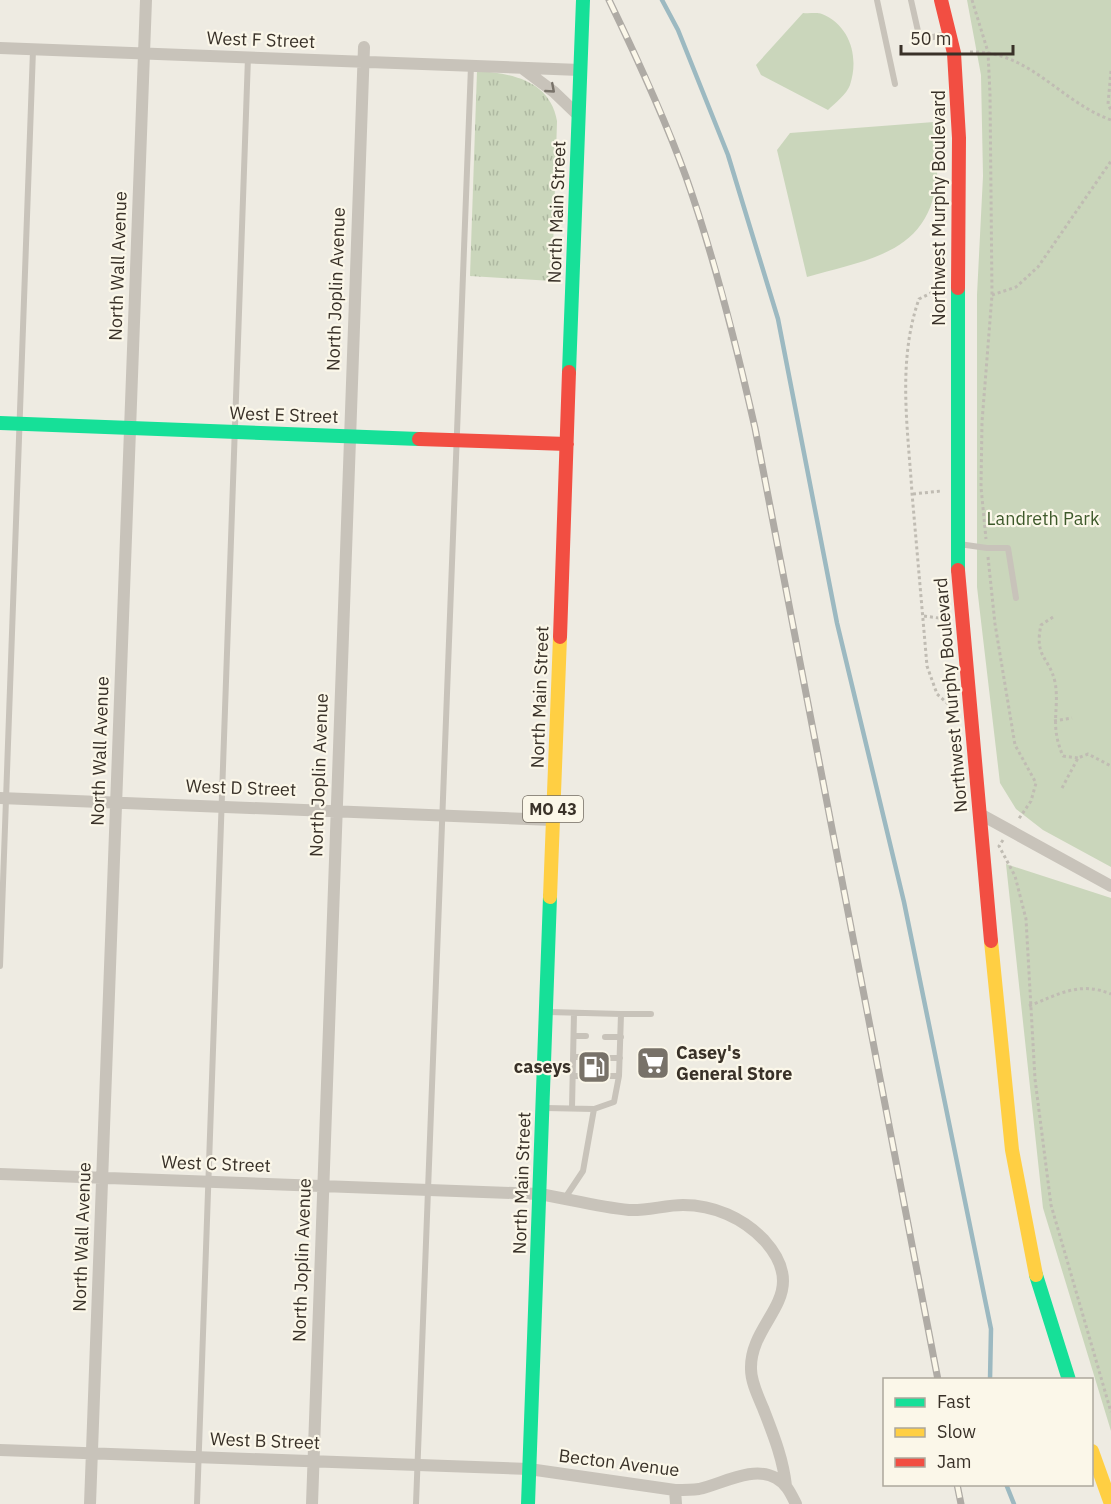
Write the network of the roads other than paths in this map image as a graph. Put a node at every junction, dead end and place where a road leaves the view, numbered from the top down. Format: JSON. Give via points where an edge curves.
{"nodes":[{"id":1,"x":146,"y":0,"type":"edge"},
{"id":2,"x":583,"y":0,"type":"edge"},
{"id":3,"x":877,"y":0,"type":"edge"},
{"id":4,"x":910,"y":0,"type":"edge"},
{"id":5,"x":941,"y":0,"type":"edge"},
{"id":6,"x":949,"y":33,"type":"junction"},
{"id":7,"x":364,"y":46,"type":"dead end"},
{"id":8,"x":0,"y":48,"type":"edge"},
{"id":9,"x":33,"y":49,"type":"junction"},
{"id":10,"x":144,"y":53,"type":"junction"},
{"id":11,"x":248,"y":57,"type":"junction"},
{"id":12,"x":363,"y":62,"type":"junction"},
{"id":13,"x":471,"y":65,"type":"junction"},
{"id":14,"x":521,"y":67,"type":"junction"},
{"id":15,"x":580,"y":70,"type":"junction"},
{"id":16,"x":895,"y":84,"type":"dead end"},
{"id":17,"x":578,"y":115,"type":"junction"},
{"id":18,"x":0,"y":423,"type":"edge"},
{"id":19,"x":20,"y":423,"type":"junction"},
{"id":20,"x":130,"y":427,"type":"junction"},
{"id":21,"x":235,"y":431,"type":"junction"},
{"id":22,"x":349,"y":436,"type":"junction"},
{"id":23,"x":456,"y":440,"type":"junction"},
{"id":24,"x":567,"y":444,"type":"junction"},
{"id":25,"x":957,"y":544,"type":"junction"},
{"id":26,"x":1016,"y":598,"type":"dead end"},
{"id":27,"x":3,"y":798,"type":"edge"},
{"id":28,"x":116,"y":801,"type":"junction"},
{"id":29,"x":221,"y":806,"type":"junction"},
{"id":30,"x":336,"y":810,"type":"junction"},
{"id":31,"x":980,"y":814,"type":"junction"},
{"id":32,"x":442,"y":815,"type":"junction"},
{"id":33,"x":553,"y":819,"type":"junction"},
{"id":34,"x":1111,"y":886,"type":"edge"},
{"id":35,"x":0,"y":966,"type":"edge"},
{"id":36,"x":546,"y":1012,"type":"junction"},
{"id":37,"x":574,"y":1013,"type":"junction"},
{"id":38,"x":621,"y":1014,"type":"junction"},
{"id":39,"x":651,"y":1014,"type":"dead end"},
{"id":40,"x":574,"y":1036,"type":"junction"},
{"id":41,"x":586,"y":1036,"type":"dead end"},
{"id":42,"x":605,"y":1036,"type":"dead end"},
{"id":43,"x":621,"y":1037,"type":"junction"},
{"id":44,"x":574,"y":1058,"type":"junction"},
{"id":45,"x":585,"y":1058,"type":"dead end"},
{"id":46,"x":605,"y":1058,"type":"dead end"},
{"id":47,"x":620,"y":1058,"type":"junction"},
{"id":48,"x":573,"y":1076,"type":"junction"},
{"id":49,"x":584,"y":1076,"type":"dead end"},
{"id":50,"x":604,"y":1076,"type":"dead end"},
{"id":51,"x":619,"y":1076,"type":"junction"},
{"id":52,"x":542,"y":1108,"type":"junction"},
{"id":53,"x":572,"y":1108,"type":"junction"},
{"id":54,"x":594,"y":1109,"type":"junction"},
{"id":55,"x":0,"y":1174,"type":"edge"},
{"id":56,"x":102,"y":1178,"type":"junction"},
{"id":57,"x":208,"y":1182,"type":"junction"},
{"id":58,"x":323,"y":1186,"type":"junction"},
{"id":59,"x":428,"y":1190,"type":"junction"},
{"id":60,"x":539,"y":1194,"type":"junction"},
{"id":61,"x":565,"y":1198,"type":"junction"},
{"id":62,"x":1068,"y":1378,"type":"edge"},
{"id":63,"x":0,"y":1450,"type":"edge"},
{"id":64,"x":92,"y":1453,"type":"junction"},
{"id":65,"x":1093,"y":1454,"type":"edge"},
{"id":66,"x":198,"y":1457,"type":"junction"},
{"id":67,"x":313,"y":1461,"type":"junction"},
{"id":68,"x":417,"y":1465,"type":"junction"},
{"id":69,"x":529,"y":1469,"type":"junction"},
{"id":70,"x":786,"y":1486,"type":"junction"},
{"id":71,"x":675,"y":1490,"type":"junction"},
{"id":72,"x":90,"y":1504,"type":"edge"},
{"id":73,"x":196,"y":1504,"type":"edge"},
{"id":74,"x":312,"y":1504,"type":"edge"},
{"id":75,"x":416,"y":1504,"type":"edge"},
{"id":76,"x":528,"y":1504,"type":"edge"},
{"id":77,"x":676,"y":1504,"type":"edge"},
{"id":78,"x":796,"y":1504,"type":"edge"},
{"id":79,"x":1111,"y":1504,"type":"edge"}],
"edges":[{"from":1,"to":10,"type":"street","name":"North Wall Avenue"},
{"from":2,"to":15,"type":"street","name":"North Main Street","number":"MO 43"},
{"from":3,"to":16,"type":"lane"},
{"from":4,"to":6,"type":"lane","via":[[920,40]]},
{"from":5,"to":6,"type":"street","name":"Northwest Murphy Boulevard"},
{"from":6,"to":25,"type":"street","name":"Northwest Murphy Boulevard","via":[[959,127]]},
{"from":7,"to":12,"type":"street","name":"North Joplin Avenue"},
{"from":8,"to":9,"type":"street","name":"West F Street"},
{"from":9,"to":10,"type":"street","name":"West F Street"},
{"from":9,"to":19,"type":"lane"},
{"from":10,"to":11,"type":"street","name":"West F Street"},
{"from":10,"to":20,"type":"street","name":"North Wall Avenue"},
{"from":11,"to":12,"type":"street","name":"West F Street"},
{"from":11,"to":21,"type":"lane"},
{"from":12,"to":13,"type":"street","name":"West F Street"},
{"from":12,"to":22,"type":"street","name":"North Joplin Avenue"},
{"from":13,"to":14,"type":"street","name":"West F Street"},
{"from":13,"to":23,"type":"lane"},
{"from":14,"to":15,"type":"street","name":"West F Street"},
{"from":14,"to":17,"type":"street","one_way":true},
{"from":15,"to":17,"type":"street","name":"North Main Street","number":"MO 43"},
{"from":17,"to":24,"type":"street","name":"North Main Street","number":"MO 43"},
{"from":18,"to":19,"type":"street","name":"West E Street"},
{"from":19,"to":20,"type":"street","name":"West E Street"},
{"from":19,"to":27,"type":"lane"},
{"from":20,"to":21,"type":"street","name":"West E Street"},
{"from":20,"to":28,"type":"street","name":"North Wall Avenue"},
{"from":21,"to":22,"type":"street","name":"West E Street"},
{"from":21,"to":29,"type":"lane"},
{"from":22,"to":23,"type":"street","name":"West E Street"},
{"from":22,"to":30,"type":"street","name":"North Joplin Avenue"},
{"from":23,"to":24,"type":"street","name":"West E Street"},
{"from":23,"to":32,"type":"lane"},
{"from":24,"to":33,"type":"street","name":"North Main Street","number":"MO 43"},
{"from":25,"to":26,"type":"lane","via":[[1008,548]]},
{"from":25,"to":31,"type":"street","name":"Northwest Murphy Boulevard"},
{"from":27,"to":28,"type":"street","name":"West D Street"},
{"from":27,"to":35,"type":"lane"},
{"from":28,"to":29,"type":"street","name":"West D Street"},
{"from":28,"to":56,"type":"street","name":"North Wall Avenue"},
{"from":29,"to":30,"type":"street","name":"West D Street"},
{"from":29,"to":57,"type":"lane"},
{"from":30,"to":32,"type":"street","name":"West D Street"},
{"from":30,"to":58,"type":"street","name":"North Joplin Avenue"},
{"from":31,"to":34,"type":"street"},
{"from":31,"to":62,"type":"street","name":"Northwest Murphy Boulevard","via":[[1005,1096],[1019,1193],[1034,1270]]},
{"from":32,"to":33,"type":"street","name":"West D Street"},
{"from":32,"to":59,"type":"lane"},
{"from":33,"to":36,"type":"street","name":"North Main Street","number":"MO 43"},
{"from":36,"to":37,"type":"lane"},
{"from":36,"to":52,"type":"street","name":"North Main Street","number":"MO 43"},
{"from":37,"to":38,"type":"lane"},
{"from":37,"to":40,"type":"lane"},
{"from":38,"to":39,"type":"lane"},
{"from":38,"to":43,"type":"lane"},
{"from":40,"to":41,"type":"lane"},
{"from":40,"to":44,"type":"lane"},
{"from":42,"to":43,"type":"lane"},
{"from":43,"to":47,"type":"lane"},
{"from":44,"to":45,"type":"lane"},
{"from":44,"to":48,"type":"lane"},
{"from":46,"to":47,"type":"lane"},
{"from":47,"to":51,"type":"lane"},
{"from":48,"to":49,"type":"lane"},
{"from":48,"to":53,"type":"lane"},
{"from":50,"to":51,"type":"lane"},
{"from":51,"to":54,"type":"lane","via":[[614,1102]]},
{"from":52,"to":53,"type":"lane"},
{"from":52,"to":60,"type":"street","name":"North Main Street","number":"MO 43"},
{"from":53,"to":54,"type":"lane"},
{"from":54,"to":61,"type":"lane","via":[[583,1171]]},
{"from":55,"to":56,"type":"street","name":"West C Street"},
{"from":56,"to":57,"type":"street","name":"West C Street"},
{"from":56,"to":64,"type":"street","name":"North Wall Avenue"},
{"from":57,"to":58,"type":"street","name":"West C Street"},
{"from":57,"to":66,"type":"lane"},
{"from":58,"to":59,"type":"street","name":"West C Street"},
{"from":58,"to":67,"type":"street","name":"North Joplin Avenue"},
{"from":59,"to":60,"type":"street","name":"West C Street"},
{"from":59,"to":68,"type":"lane"},
{"from":60,"to":61,"type":"street","name":"West C Street"},
{"from":60,"to":69,"type":"street","name":"North Main Street","number":"MO 43"},
{"from":61,"to":70,"type":"street","name":"West C Street","via":[[633,1210],[682,1205],[725,1213],[754,1230],[778,1259],[781,1290],[759,1332],[750,1366],[783,1459]]},
{"from":63,"to":64,"type":"street","name":"West B Street"},
{"from":64,"to":66,"type":"street","name":"West B Street"},
{"from":64,"to":72,"type":"street","name":"North Wall Avenue"},
{"from":65,"to":79,"type":"street"},
{"from":66,"to":67,"type":"street","name":"West B Street"},
{"from":66,"to":73,"type":"lane"},
{"from":67,"to":68,"type":"street","name":"West B Street"},
{"from":67,"to":74,"type":"street","name":"North Joplin Avenue"},
{"from":68,"to":69,"type":"street","name":"West B Street"},
{"from":68,"to":75,"type":"lane"},
{"from":69,"to":71,"type":"street","name":"Becton Avenue"},
{"from":69,"to":76,"type":"street","name":"North Main Street","number":"MO 43"},
{"from":70,"to":71,"type":"street","name":"Becton Avenue","via":[[775,1477],[757,1475],[731,1478],[699,1489]]},
{"from":70,"to":78,"type":"street"},
{"from":71,"to":77,"type":"street"}]}
